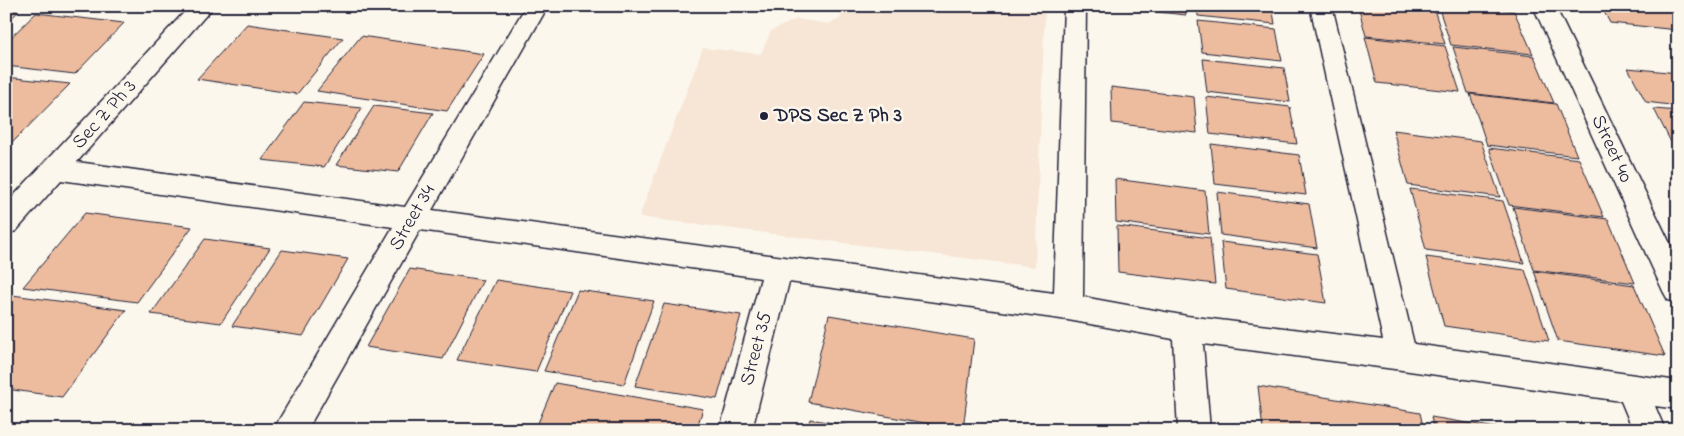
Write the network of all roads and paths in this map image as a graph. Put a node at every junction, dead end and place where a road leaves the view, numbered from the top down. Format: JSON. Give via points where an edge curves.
{"nodes":[{"id":1,"x":203,"y":6,"type":"edge"},
{"id":2,"x":537,"y":6,"type":"edge"},
{"id":3,"x":1075,"y":6,"type":"edge"},
{"id":4,"x":1321,"y":6,"type":"edge"},
{"id":5,"x":1544,"y":6,"type":"edge"},
{"id":6,"x":56,"y":169,"type":"junction"},
{"id":7,"x":414,"y":217,"type":"junction"},
{"id":8,"x":6,"y":223,"type":"edge"},
{"id":9,"x":778,"y":269,"type":"junction"},
{"id":10,"x":1678,"y":291,"type":"edge"},
{"id":11,"x":1068,"y":307,"type":"junction"},
{"id":12,"x":1187,"y":328,"type":"junction"},
{"id":13,"x":1402,"y":356,"type":"junction"},
{"id":14,"x":1632,"y":389,"type":"junction"},
{"id":15,"x":1678,"y":395,"type":"edge"},
{"id":16,"x":289,"y":430,"type":"edge"},
{"id":17,"x":736,"y":430,"type":"edge"},
{"id":18,"x":1194,"y":430,"type":"edge"},
{"id":19,"x":1649,"y":430,"type":"edge"}],
"edges":[{"from":1,"to":6,"type":"street","name":"Sec Z Ph 3"},
{"from":2,"to":7,"type":"street","name":"Street 34"},
{"from":3,"to":11,"type":"street"},
{"from":4,"to":13,"type":"street"},
{"from":5,"to":10,"type":"street","name":"Street 40"},
{"from":6,"to":7,"type":"street"},
{"from":6,"to":8,"type":"street","name":"Sec Z Ph 3"},
{"from":7,"to":9,"type":"street"},
{"from":7,"to":16,"type":"street","name":"Street 34"},
{"from":9,"to":11,"type":"street"},
{"from":9,"to":17,"type":"street","name":"Street 35"},
{"from":11,"to":12,"type":"street"},
{"from":12,"to":13,"type":"street"},
{"from":12,"to":18,"type":"street"},
{"from":13,"to":14,"type":"street"},
{"from":14,"to":15,"type":"street"},
{"from":14,"to":19,"type":"street"}]}
